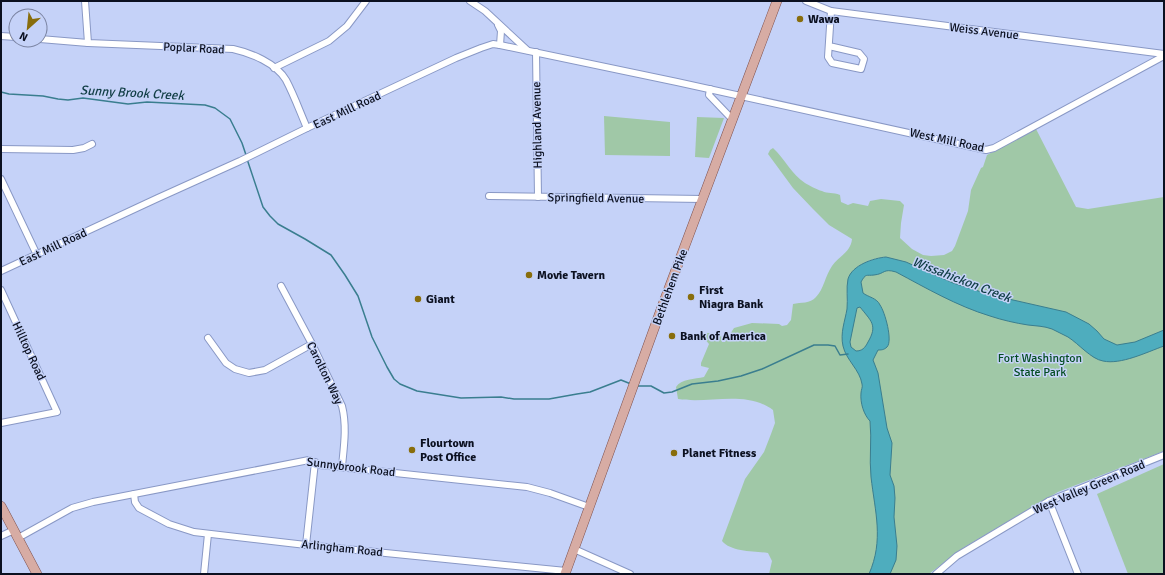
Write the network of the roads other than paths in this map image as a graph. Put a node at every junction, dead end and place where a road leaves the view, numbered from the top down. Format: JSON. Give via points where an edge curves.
{"nodes":[{"id":1,"x":85,"y":1,"type":"edge"},
{"id":2,"x":366,"y":1,"type":"edge"},
{"id":3,"x":470,"y":1,"type":"edge"},
{"id":4,"x":778,"y":1,"type":"edge"},
{"id":5,"x":806,"y":1,"type":"edge"},
{"id":6,"x":831,"y":11,"type":"junction"},
{"id":7,"x":494,"y":19,"type":"junction"},
{"id":8,"x":48,"y":40,"type":"edge"},
{"id":9,"x":88,"y":43,"type":"junction"},
{"id":10,"x":500,"y":45,"type":"junction"},
{"id":11,"x":829,"y":46,"type":"junction"},
{"id":12,"x":526,"y":50,"type":"junction"},
{"id":13,"x":536,"y":52,"type":"junction"},
{"id":14,"x":1164,"y":55,"type":"edge"},
{"id":15,"x":274,"y":68,"type":"junction"},
{"id":16,"x":710,"y":89,"type":"junction"},
{"id":17,"x":741,"y":96,"type":"junction"},
{"id":18,"x":732,"y":120,"type":"junction"},
{"id":19,"x":307,"y":128,"type":"junction"},
{"id":20,"x":92,"y":144,"type":"dead end"},
{"id":21,"x":1,"y":148,"type":"edge"},
{"id":22,"x":1,"y":179,"type":"edge"},
{"id":23,"x":489,"y":196,"type":"dead end"},
{"id":24,"x":538,"y":197,"type":"junction"},
{"id":25,"x":703,"y":199,"type":"junction"},
{"id":26,"x":37,"y":254,"type":"junction"},
{"id":27,"x":1,"y":271,"type":"edge"},
{"id":28,"x":281,"y":286,"type":"dead end"},
{"id":29,"x":1,"y":290,"type":"edge"},
{"id":30,"x":208,"y":338,"type":"dead end"},
{"id":31,"x":312,"y":344,"type":"junction"},
{"id":32,"x":1,"y":423,"type":"edge"},
{"id":33,"x":1164,"y":455,"type":"edge"},
{"id":34,"x":315,"y":462,"type":"junction"},
{"id":35,"x":342,"y":466,"type":"junction"},
{"id":36,"x":134,"y":494,"type":"junction"},
{"id":37,"x":1049,"y":501,"type":"junction"},
{"id":38,"x":1,"y":506,"type":"edge"},
{"id":39,"x":589,"y":507,"type":"junction"},
{"id":40,"x":14,"y":530,"type":"junction"},
{"id":41,"x":208,"y":534,"type":"junction"},
{"id":42,"x":1,"y":536,"type":"edge"},
{"id":43,"x":18,"y":538,"type":"junction"},
{"id":44,"x":306,"y":545,"type":"junction"},
{"id":45,"x":574,"y":549,"type":"junction"},
{"id":46,"x":565,"y":573,"type":"edge"},
{"id":47,"x":37,"y":574,"type":"edge"},
{"id":48,"x":204,"y":574,"type":"edge"},
{"id":49,"x":630,"y":574,"type":"edge"},
{"id":50,"x":936,"y":574,"type":"edge"},
{"id":51,"x":1078,"y":574,"type":"edge"}],
"edges":[{"from":1,"to":9,"type":"street"},
{"from":2,"to":15,"type":"street","via":[[347,26],[329,41]]},
{"from":3,"to":7,"type":"street"},
{"from":4,"to":17,"type":"main road","name":"Bethlehem Pike"},
{"from":5,"to":6,"type":"street","name":"Weiss Avenue"},
{"from":6,"to":11,"type":"street"},
{"from":6,"to":14,"type":"street","name":"Weiss Avenue"},
{"from":7,"to":10,"type":"street","via":[[501,31]]},
{"from":7,"to":12,"type":"street"},
{"from":8,"to":9,"type":"street","name":"Poplar Road"},
{"from":9,"to":15,"type":"street","name":"Poplar Road","via":[[233,49],[250,54]]},
{"from":10,"to":12,"type":"street","name":"East Mill Road"},
{"from":10,"to":19,"type":"street","name":"East Mill Road","via":[[493,44],[456,58]]},
{"from":11,"to":11,"type":"street","via":[[828,57],[832,63],[861,69],[864,59],[859,53]]},
{"from":12,"to":13,"type":"street","name":"East Mill Road"},
{"from":13,"to":16,"type":"street","name":"East Mill Road"},
{"from":13,"to":24,"type":"street","name":"Highland Avenue"},
{"from":14,"to":17,"type":"street","name":"West Mill Road","via":[[990,150]]},
{"from":15,"to":19,"type":"street","name":"Poplar Road","via":[[285,79]]},
{"from":16,"to":17,"type":"street","name":"West Mill Road"},
{"from":16,"to":18,"type":"street","via":[[709,95]]},
{"from":17,"to":18,"type":"main road","name":"Bethlehem Pike"},
{"from":18,"to":25,"type":"main road","name":"Bethlehem Pike"},
{"from":19,"to":26,"type":"street","name":"East Mill Road","via":[[252,156]]},
{"from":20,"to":21,"type":"street","via":[[73,150]]},
{"from":22,"to":26,"type":"street"},
{"from":23,"to":24,"type":"street","name":"Springfield Avenue"},
{"from":24,"to":25,"type":"street","name":"Springfield Avenue"},
{"from":25,"to":39,"type":"main road","name":"Bethlehem Pike"},
{"from":26,"to":27,"type":"street","name":"East Mill Road"},
{"from":28,"to":31,"type":"street","name":"Carolton Way"},
{"from":29,"to":32,"type":"street","name":"Hilltop Road","via":[[57,412]]},
{"from":30,"to":31,"type":"street","via":[[226,363],[234,369],[249,373],[265,370]]},
{"from":31,"to":35,"type":"street","name":"Carolton Way","via":[[344,412]]},
{"from":33,"to":37,"type":"street","name":"West Valley Green Road"},
{"from":34,"to":35,"type":"street","name":"Sunnybrook Road","via":[[320,465]]},
{"from":34,"to":36,"type":"street","name":"Sunnybrook Road","via":[[300,461]]},
{"from":34,"to":44,"type":"street"},
{"from":35,"to":39,"type":"street","name":"Sunnybrook Road","via":[[526,487]]},
{"from":36,"to":41,"type":"street","name":"Arlingham Road","via":[[139,508],[176,527]]},
{"from":36,"to":43,"type":"street","name":"Sunnybrook Road","via":[[72,508]]},
{"from":37,"to":50,"type":"street","name":"West Valley Green Road","via":[[957,556]]},
{"from":37,"to":51,"type":"street"},
{"from":38,"to":40,"type":"main road"},
{"from":39,"to":45,"type":"main road","name":"Bethlehem Pike"},
{"from":40,"to":42,"type":"street"},
{"from":40,"to":43,"type":"main road"},
{"from":41,"to":44,"type":"street","name":"Arlingham Road"},
{"from":41,"to":48,"type":"street"},
{"from":43,"to":47,"type":"main road"},
{"from":44,"to":46,"type":"street","name":"Arlingham Road"},
{"from":45,"to":46,"type":"main road","name":"Bethlehem Pike"},
{"from":45,"to":49,"type":"street"}]}
